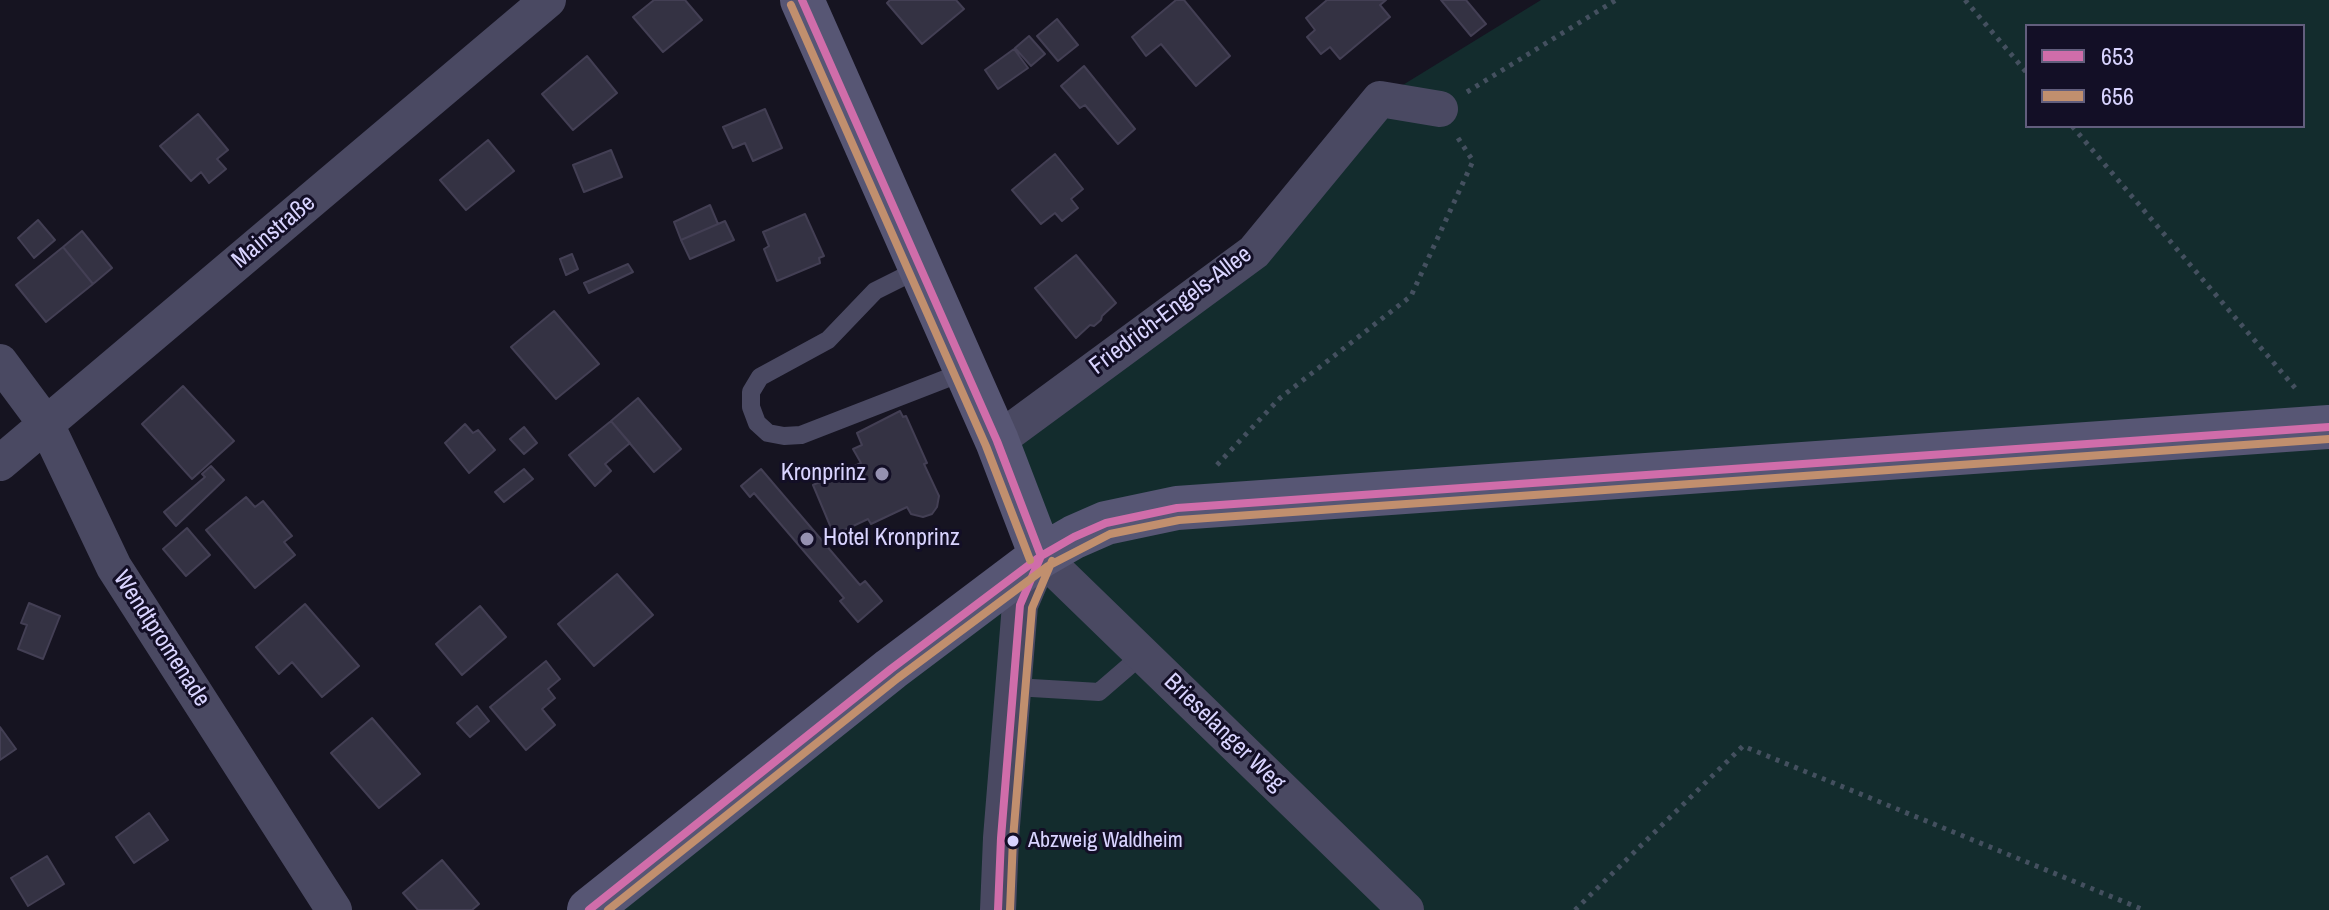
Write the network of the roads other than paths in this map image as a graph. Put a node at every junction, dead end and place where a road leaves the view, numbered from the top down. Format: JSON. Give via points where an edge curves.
{"nodes":[{"id":1,"x":548,"y":0,"type":"edge"},
{"id":2,"x":802,"y":0,"type":"edge"},
{"id":3,"x":1440,"y":109,"type":"road end"},
{"id":4,"x":921,"y":268,"type":"junction"},
{"id":5,"x":0,"y":362,"type":"edge"},
{"id":6,"x":966,"y":371,"type":"junction"},
{"id":7,"x":46,"y":424,"type":"junction"},
{"id":8,"x":2329,"y":427,"type":"edge"},
{"id":9,"x":997,"y":441,"type":"junction"},
{"id":10,"x":0,"y":463,"type":"edge"},
{"id":11,"x":1041,"y":556,"type":"junction"},
{"id":12,"x":1143,"y":654,"type":"junction"},
{"id":13,"x":1015,"y":687,"type":"junction"},
{"id":14,"x":334,"y":910,"type":"edge"},
{"id":15,"x":589,"y":910,"type":"edge"},
{"id":16,"x":998,"y":910,"type":"edge"},
{"id":17,"x":1406,"y":910,"type":"edge"}],
"edges":[{"from":1,"to":7,"type":"street","name":"Mainstraße"},
{"from":2,"to":4,"type":"street"},
{"from":3,"to":9,"type":"street","name":"Friedrich-Engels-Allee","via":[[1380,99],[1254,252]]},
{"from":4,"to":6,"type":"street"},
{"from":4,"to":6,"type":"lane","via":[[875,291],[828,340],[760,377],[751,392],[757,423],[768,433],[801,435]]},
{"from":5,"to":7,"type":"street","name":"Wendtpromenade"},
{"from":6,"to":9,"type":"street"},
{"from":7,"to":10,"type":"street","name":"Mainstraße"},
{"from":7,"to":14,"type":"street","name":"Wendtpromenade","via":[[114,567]]},
{"from":8,"to":11,"type":"street","via":[[1177,508],[1106,523]]},
{"from":9,"to":11,"type":"street"},
{"from":11,"to":12,"type":"street","name":"Brieselanger Weg"},
{"from":11,"to":13,"type":"street","via":[[1020,605]]},
{"from":11,"to":15,"type":"street"},
{"from":12,"to":13,"type":"lane","via":[[1099,692]]},
{"from":12,"to":17,"type":"street","name":"Brieselanger Weg"},
{"from":13,"to":16,"type":"street"}]}
